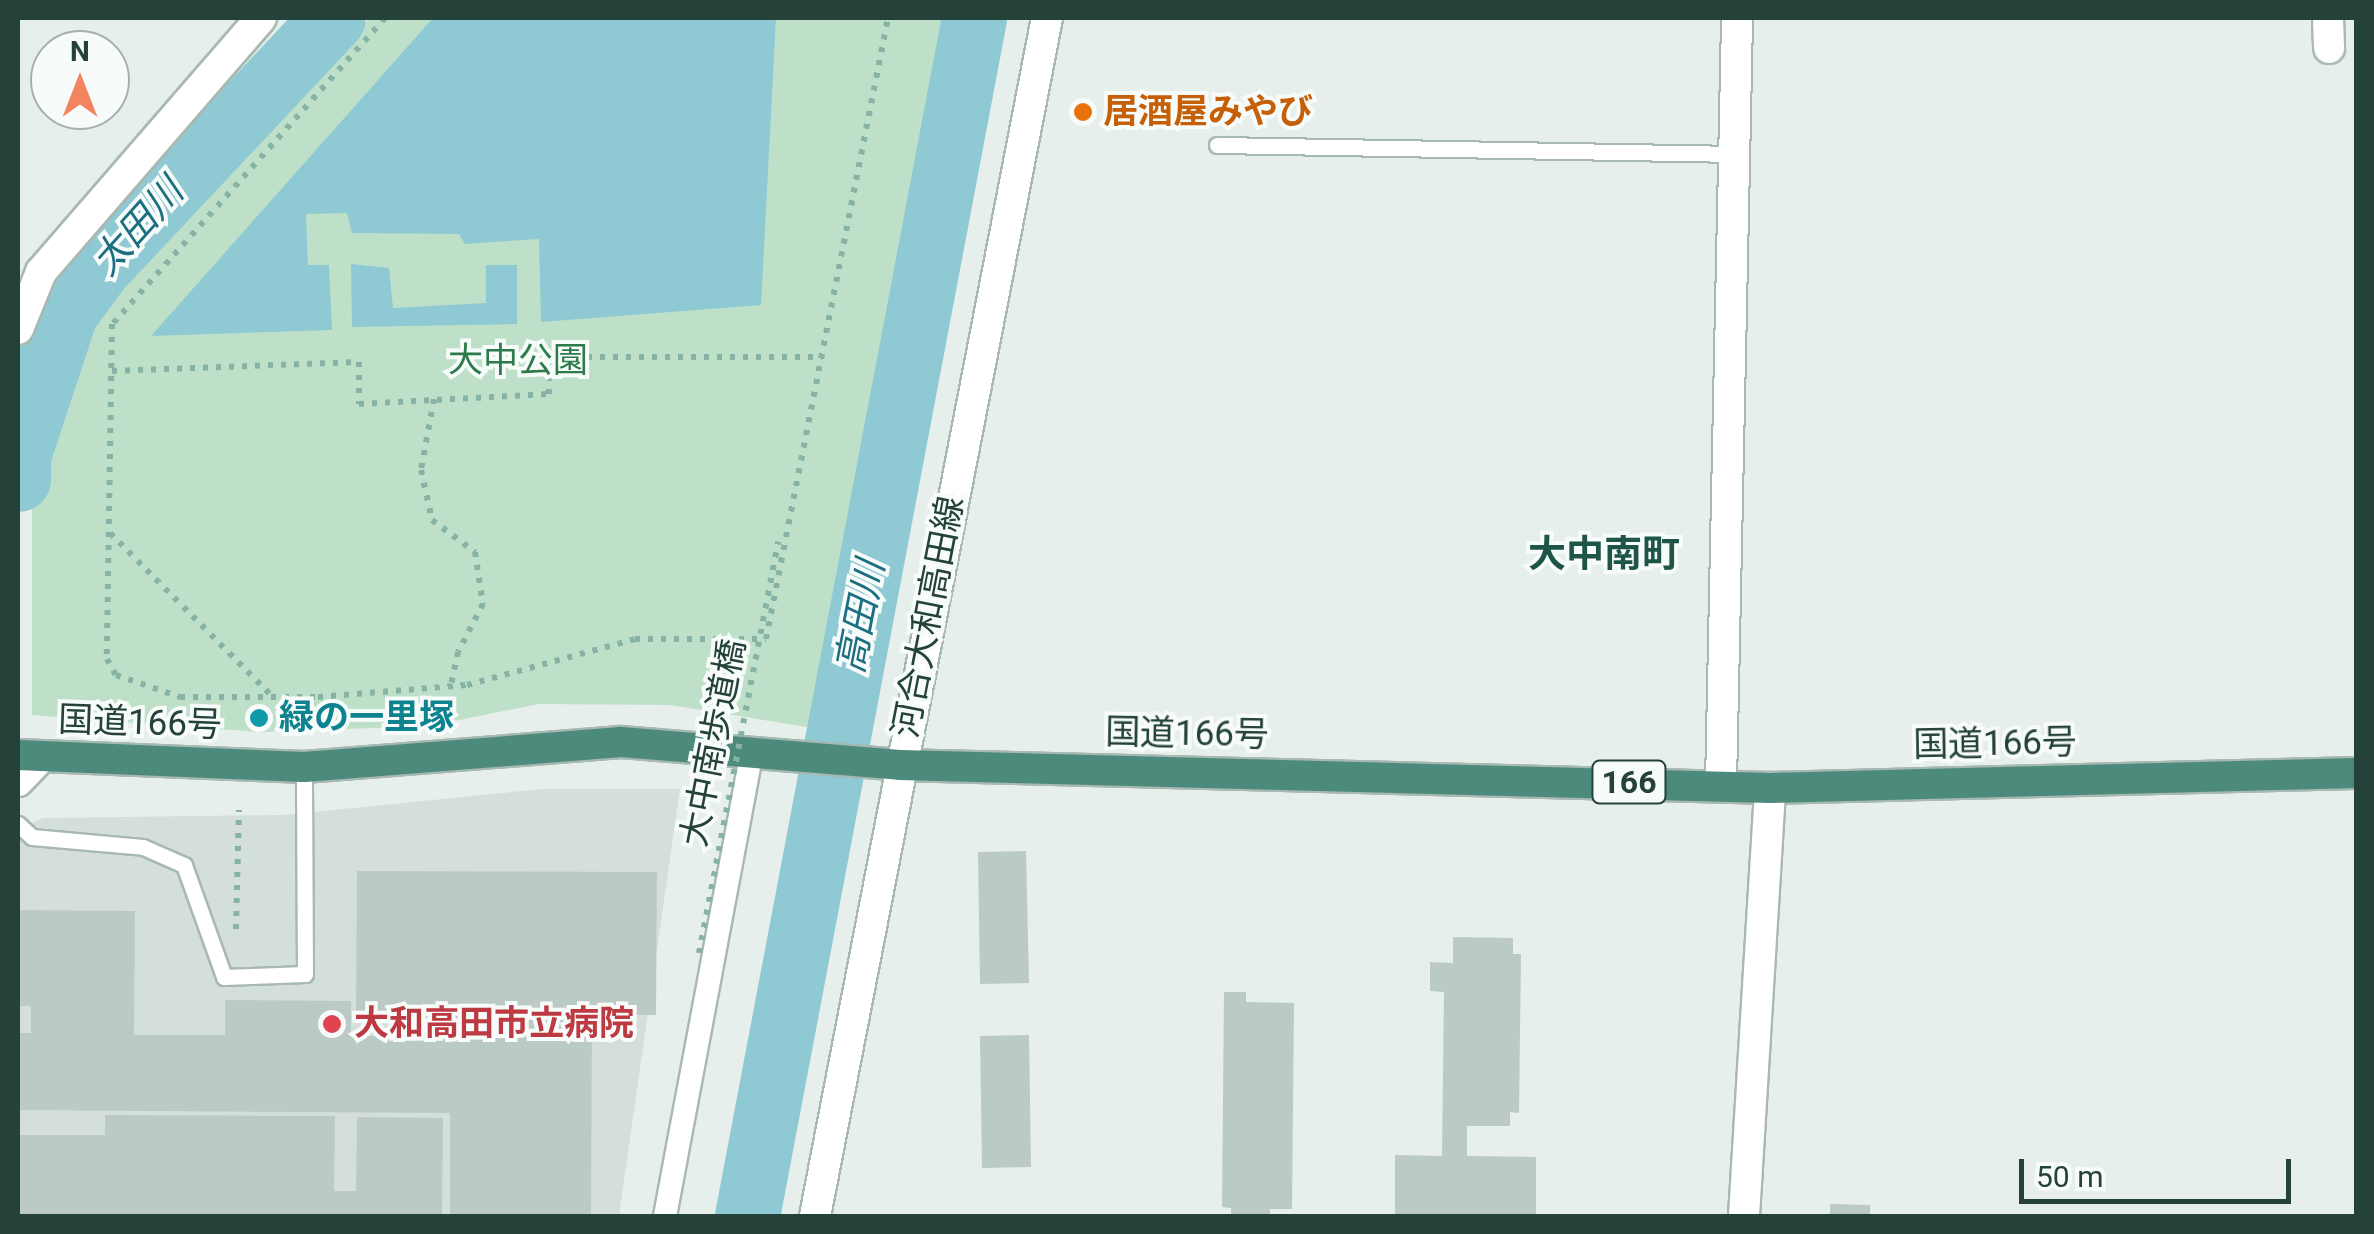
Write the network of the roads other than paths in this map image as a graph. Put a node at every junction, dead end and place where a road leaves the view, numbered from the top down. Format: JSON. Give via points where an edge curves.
{"nodes":[{"id":1,"x":261,"y":18,"type":"edge"},
{"id":2,"x":1047,"y":18,"type":"edge"},
{"id":3,"x":1737,"y":18,"type":"edge"},
{"id":4,"x":1217,"y":145,"type":"dead end"},
{"id":5,"x":1738,"y":154,"type":"junction"},
{"id":6,"x":18,"y":329,"type":"edge"},
{"id":7,"x":752,"y":751,"type":"junction"},
{"id":8,"x":24,"y":762,"type":"edge"},
{"id":9,"x":888,"y":764,"type":"junction"},
{"id":10,"x":304,"y":767,"type":"junction"},
{"id":11,"x":2356,"y":773,"type":"edge"},
{"id":12,"x":1721,"y":784,"type":"junction"},
{"id":13,"x":1770,"y":788,"type":"junction"},
{"id":14,"x":18,"y":824,"type":"edge"},
{"id":15,"x":665,"y":1216,"type":"edge"},
{"id":16,"x":816,"y":1216,"type":"edge"},
{"id":17,"x":1744,"y":1216,"type":"edge"}],
"edges":[{"from":1,"to":6,"type":"street","via":[[41,272]]},
{"from":2,"to":9,"type":"street","name":"河合大和高田線"},
{"from":3,"to":5,"type":"street"},
{"from":4,"to":5,"type":"lane"},
{"from":5,"to":12,"type":"street"},
{"from":7,"to":9,"type":"highway","name":"国道166号","number":"166"},
{"from":7,"to":10,"type":"highway","name":"国道166号","number":"166","via":[[621,742]]},
{"from":7,"to":15,"type":"street"},
{"from":8,"to":10,"type":"highway","name":"国道166号","number":"166"},
{"from":9,"to":12,"type":"highway","name":"国道166号","number":"166"},
{"from":9,"to":16,"type":"street","name":"河合大和高田線"},
{"from":10,"to":14,"type":"lane","via":[[305,974],[224,976],[184,865],[143,847],[32,837]]},
{"from":11,"to":13,"type":"highway","name":"国道166号","number":"166"},
{"from":12,"to":13,"type":"highway","name":"国道166号","number":"166"},
{"from":13,"to":17,"type":"street"}]}
